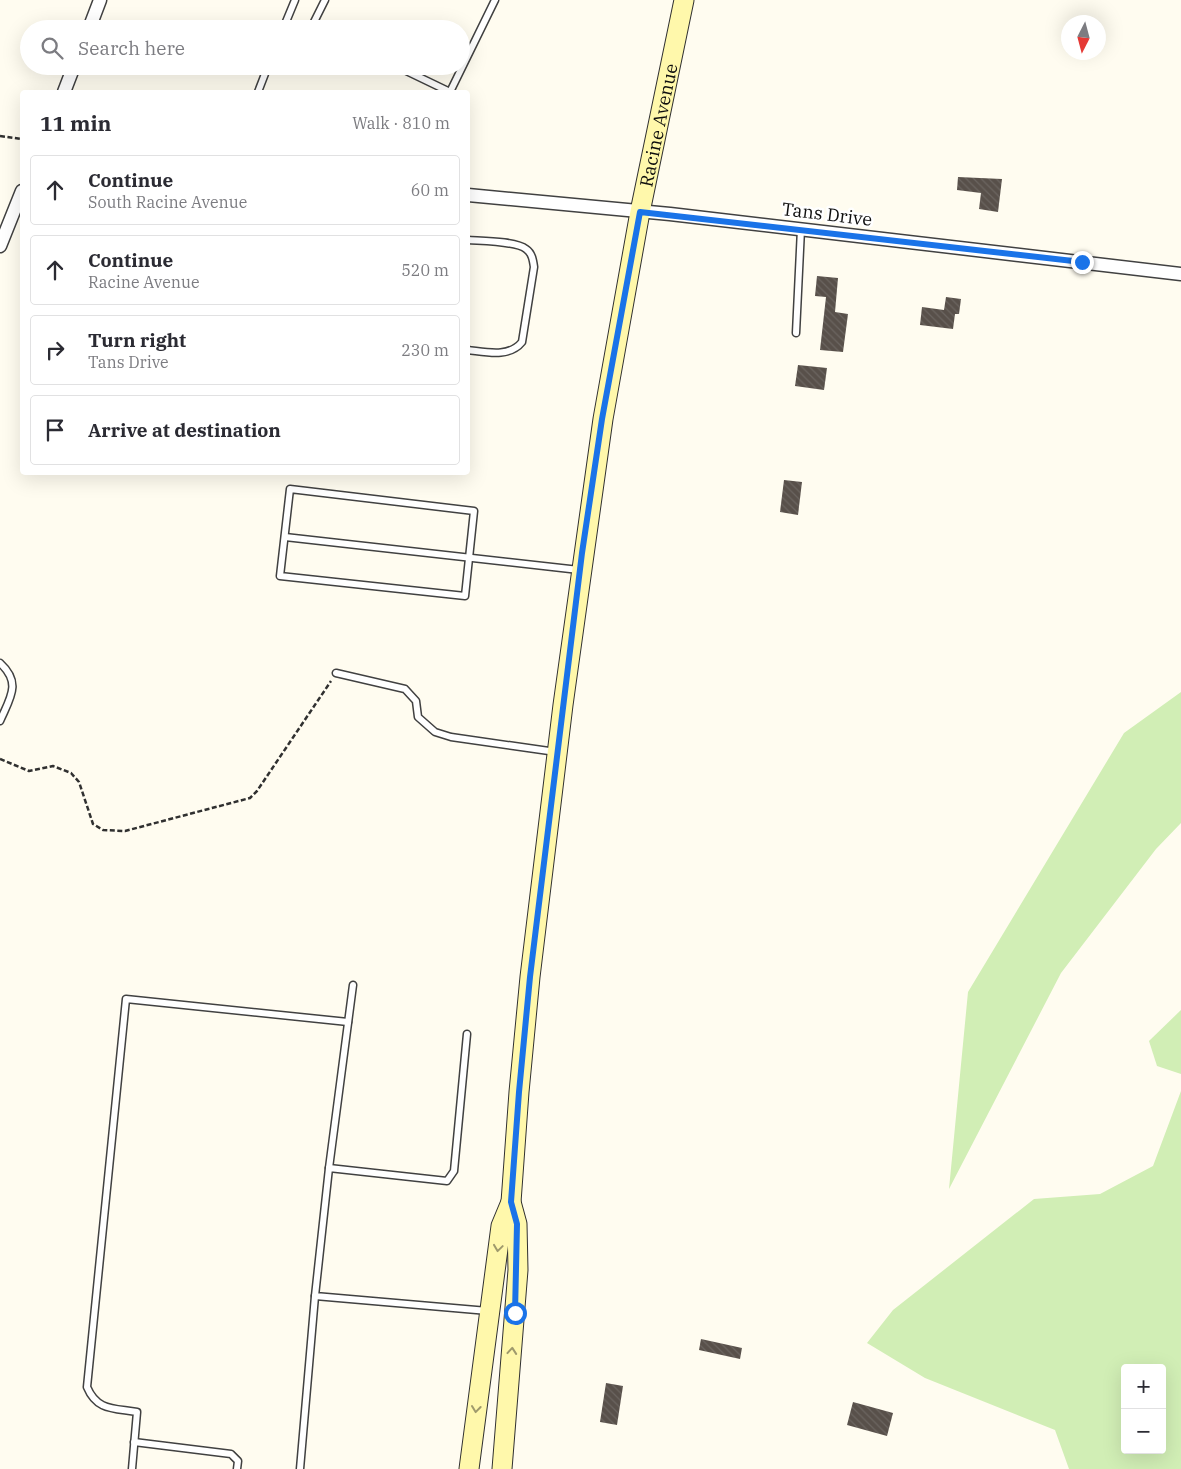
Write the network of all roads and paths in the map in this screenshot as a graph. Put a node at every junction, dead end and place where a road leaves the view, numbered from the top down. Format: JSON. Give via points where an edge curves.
{"nodes":[{"id":1,"x":100,"y":0,"type":"edge"},
{"id":2,"x":295,"y":0,"type":"edge"},
{"id":3,"x":325,"y":0,"type":"edge"},
{"id":4,"x":495,"y":0,"type":"edge"},
{"id":5,"x":684,"y":0,"type":"edge"},
{"id":6,"x":92,"y":20,"type":"edge"},
{"id":7,"x":286,"y":20,"type":"edge"},
{"id":8,"x":315,"y":20,"type":"edge"},
{"id":9,"x":470,"y":51,"type":"edge"},
{"id":10,"x":71,"y":75,"type":"edge"},
{"id":11,"x":265,"y":75,"type":"edge"},
{"id":12,"x":415,"y":75,"type":"edge"},
{"id":13,"x":458,"y":75,"type":"edge"},
{"id":14,"x":65,"y":90,"type":"edge"},
{"id":15,"x":259,"y":90,"type":"edge"},
{"id":16,"x":446,"y":90,"type":"edge"},
{"id":17,"x":451,"y":90,"type":"edge"},
{"id":18,"x":0,"y":136,"type":"edge"},
{"id":19,"x":20,"y":139,"type":"edge"},
{"id":20,"x":470,"y":195,"type":"edge"},
{"id":21,"x":20,"y":196,"type":"edge"},
{"id":22,"x":640,"y":212,"type":"junction"},
{"id":23,"x":801,"y":229,"type":"junction"},
{"id":24,"x":470,"y":240,"type":"edge"},
{"id":25,"x":0,"y":246,"type":"edge"},
{"id":26,"x":1181,"y":274,"type":"edge"},
{"id":27,"x":796,"y":333,"type":"dead end"},
{"id":28,"x":470,"y":350,"type":"edge"},
{"id":29,"x":285,"y":538,"type":"junction"},
{"id":30,"x":468,"y":559,"type":"junction"},
{"id":31,"x":580,"y":570,"type":"junction"},
{"id":32,"x":0,"y":663,"type":"edge"},
{"id":33,"x":336,"y":673,"type":"joint"},
{"id":34,"x":0,"y":721,"type":"edge"},
{"id":35,"x":557,"y":752,"type":"junction"},
{"id":36,"x":0,"y":759,"type":"edge"},
{"id":37,"x":353,"y":985,"type":"dead end"},
{"id":38,"x":348,"y":1022,"type":"junction"},
{"id":39,"x":468,"y":1034,"type":"dead end"},
{"id":40,"x":329,"y":1168,"type":"junction"},
{"id":41,"x":511,"y":1202,"type":"junction"},
{"id":42,"x":315,"y":1296,"type":"junction"},
{"id":43,"x":490,"y":1311,"type":"junction"},
{"id":44,"x":134,"y":1442,"type":"junction"},
{"id":45,"x":132,"y":1469,"type":"edge"},
{"id":46,"x":237,"y":1469,"type":"edge"},
{"id":47,"x":300,"y":1469,"type":"edge"},
{"id":48,"x":469,"y":1469,"type":"edge"},
{"id":49,"x":502,"y":1469,"type":"edge"}],
"edges":[{"from":1,"to":6,"type":"street"},
{"from":2,"to":7,"type":"lane"},
{"from":3,"to":8,"type":"lane"},
{"from":4,"to":9,"type":"lane"},
{"from":5,"to":22,"type":"main road","name":"Racine Avenue"},
{"from":10,"to":14,"type":"street"},
{"from":11,"to":15,"type":"lane"},
{"from":12,"to":16,"type":"lane"},
{"from":13,"to":17,"type":"lane"},
{"from":18,"to":19,"type":"path"},
{"from":20,"to":22,"type":"street","name":"Tans Drive"},
{"from":21,"to":25,"type":"street"},
{"from":22,"to":23,"type":"street","name":"Tans Drive"},
{"from":22,"to":31,"type":"main road","name":"Racine Avenue","via":[[602,419]]},
{"from":23,"to":26,"type":"street","name":"Tans Drive"},
{"from":23,"to":27,"type":"lane"},
{"from":24,"to":28,"type":"lane","via":[[526,248],[532,255],[534,267],[522,342],[517,349],[508,352]]},
{"from":29,"to":30,"type":"lane"},
{"from":29,"to":30,"type":"lane","via":[[280,576],[465,596]]},
{"from":29,"to":30,"type":"lane","via":[[290,490],[416,504],[474,511]]},
{"from":30,"to":31,"type":"lane"},
{"from":31,"to":35,"type":"main road","name":"Racine Avenue"},
{"from":32,"to":34,"type":"lane","via":[[11,673],[13,680],[11,697]]},
{"from":33,"to":35,"type":"lane","via":[[405,689],[416,701],[418,717],[435,732]]},
{"from":33,"to":36,"type":"path","via":[[320,701],[250,798],[135,829],[116,832],[97,827],[89,817],[79,782],[66,770],[53,766],[29,771]]},
{"from":35,"to":41,"type":"main road","name":"Racine Avenue","via":[[529,987]]},
{"from":37,"to":38,"type":"lane"},
{"from":38,"to":40,"type":"lane"},
{"from":38,"to":44,"type":"lane","via":[[126,999],[87,1387],[92,1399],[103,1407],[137,1412]]},
{"from":39,"to":40,"type":"lane","via":[[454,1171],[447,1181]]},
{"from":40,"to":42,"type":"lane"},
{"from":41,"to":43,"type":"main road","one_way":true,"via":[[501,1226]]},
{"from":49,"to":41,"type":"main road","one_way":true,"via":[[518,1270],[517,1224]]},
{"from":42,"to":43,"type":"lane"},
{"from":42,"to":47,"type":"lane"},
{"from":43,"to":48,"type":"main road","one_way":true},
{"from":44,"to":45,"type":"lane"},
{"from":44,"to":46,"type":"lane","via":[[231,1454],[238,1462]]}]}
